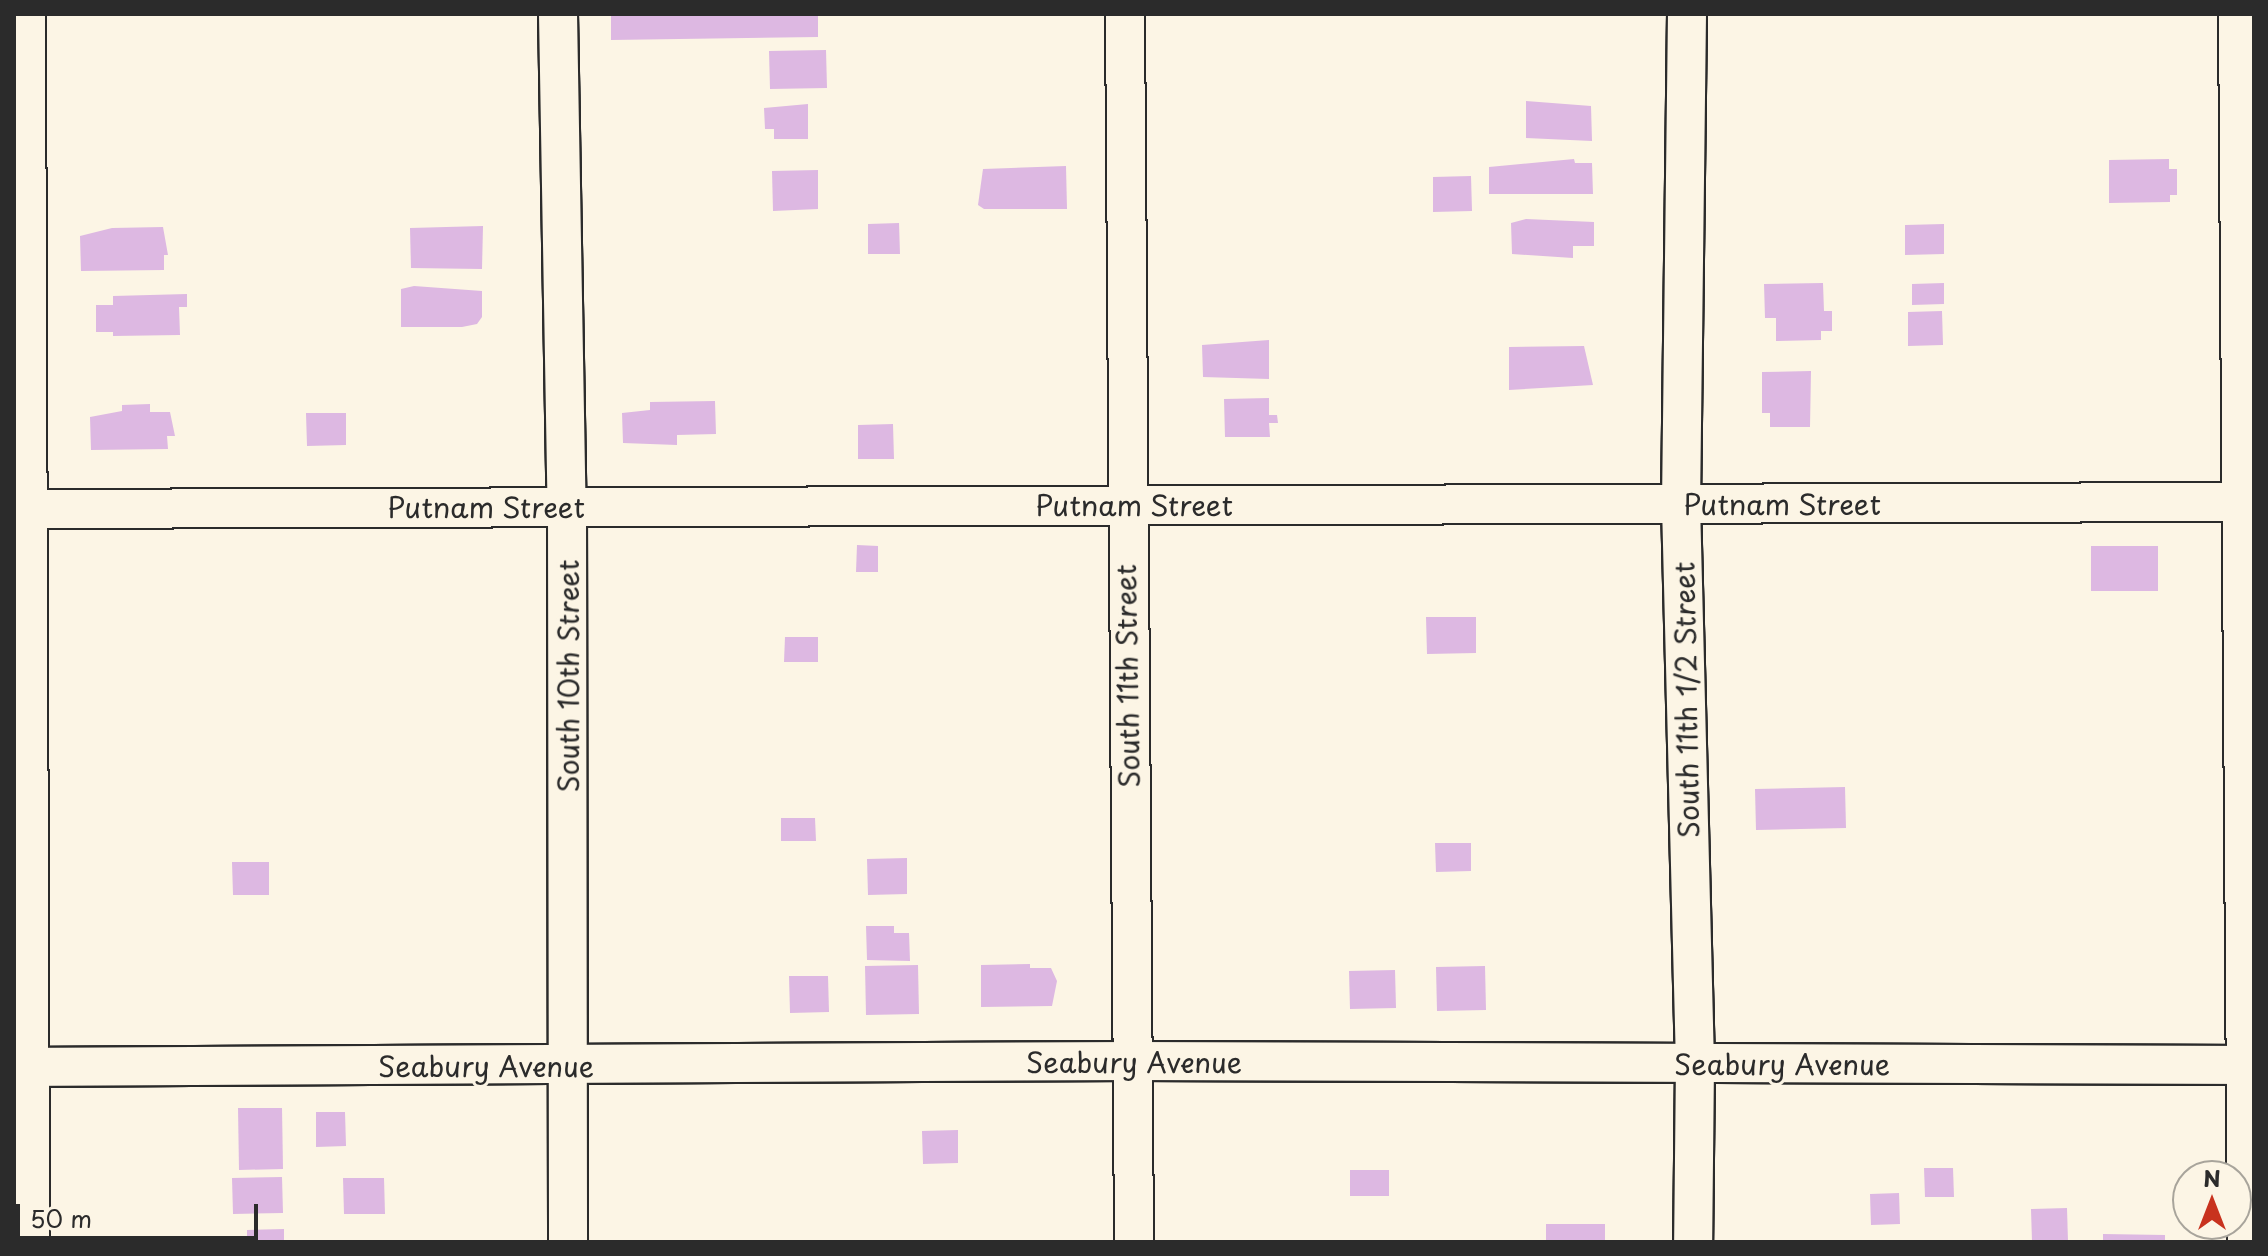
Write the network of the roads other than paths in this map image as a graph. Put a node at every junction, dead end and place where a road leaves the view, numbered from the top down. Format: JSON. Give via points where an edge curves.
{"nodes":[{"id":1,"x":23,"y":14,"type":"edge"},
{"id":2,"x":558,"y":14,"type":"edge"},
{"id":3,"x":1125,"y":14,"type":"edge"},
{"id":4,"x":1687,"y":14,"type":"edge"},
{"id":5,"x":2238,"y":14,"type":"edge"},
{"id":6,"x":2247,"y":502,"type":"edge"},
{"id":7,"x":1681,"y":504,"type":"junction"},
{"id":8,"x":1125,"y":505,"type":"junction"},
{"id":9,"x":567,"y":507,"type":"junction"},
{"id":10,"x":18,"y":509,"type":"edge"},
{"id":11,"x":1133,"y":1061,"type":"junction"},
{"id":12,"x":1695,"y":1064,"type":"junction"},
{"id":13,"x":2251,"y":1065,"type":"edge"},
{"id":14,"x":570,"y":1066,"type":"junction"},
{"id":15,"x":20,"y":1067,"type":"edge"},
{"id":16,"x":27,"y":1242,"type":"edge"},
{"id":17,"x":568,"y":1242,"type":"edge"},
{"id":18,"x":1134,"y":1242,"type":"edge"},
{"id":19,"x":1693,"y":1242,"type":"edge"},
{"id":20,"x":2247,"y":1242,"type":"edge"}],
"edges":[{"from":1,"to":10,"type":"street"},
{"from":2,"to":9,"type":"street","name":"South 10th Street"},
{"from":3,"to":8,"type":"street","name":"South 11th Street"},
{"from":4,"to":7,"type":"street","name":"South 11th 1/2 Street"},
{"from":5,"to":6,"type":"street"},
{"from":6,"to":7,"type":"street","name":"Putnam Street"},
{"from":6,"to":13,"type":"street"},
{"from":7,"to":8,"type":"street","name":"Putnam Street"},
{"from":7,"to":12,"type":"street","name":"South 11th 1/2 Street"},
{"from":8,"to":9,"type":"street","name":"Putnam Street"},
{"from":8,"to":11,"type":"street","name":"South 11th Street"},
{"from":9,"to":10,"type":"street","name":"Putnam Street"},
{"from":9,"to":14,"type":"street","name":"South 10th Street"},
{"from":10,"to":15,"type":"street"},
{"from":11,"to":12,"type":"street","name":"Seabury Avenue"},
{"from":11,"to":14,"type":"street","name":"Seabury Avenue"},
{"from":11,"to":18,"type":"street","name":"South 11th Street"},
{"from":12,"to":13,"type":"street","name":"Seabury Avenue"},
{"from":12,"to":19,"type":"street","name":"South 11th 1/2 Street"},
{"from":13,"to":20,"type":"street"},
{"from":14,"to":15,"type":"street","name":"Seabury Avenue"},
{"from":14,"to":17,"type":"street","name":"South 10th Street"},
{"from":15,"to":16,"type":"street"}]}
